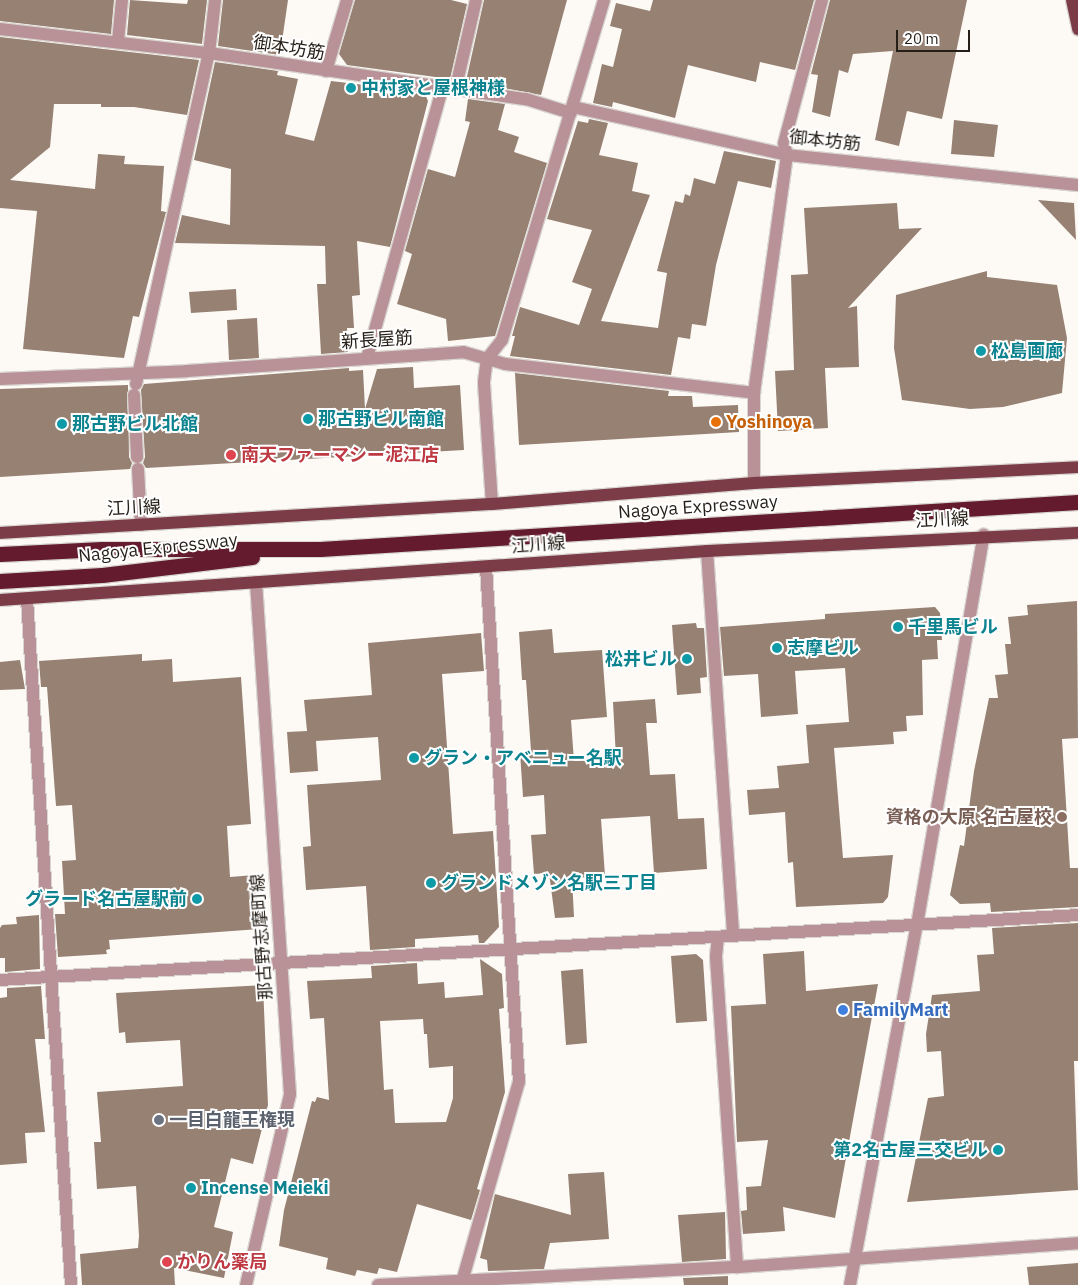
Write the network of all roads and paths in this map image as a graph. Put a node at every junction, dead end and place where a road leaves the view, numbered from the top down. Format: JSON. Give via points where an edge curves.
{"nodes":[{"id":1,"x":122,"y":0,"type":"edge"},
{"id":2,"x":215,"y":0,"type":"edge"},
{"id":3,"x":347,"y":0,"type":"edge"},
{"id":4,"x":476,"y":0,"type":"edge"},
{"id":5,"x":604,"y":0,"type":"edge"},
{"id":6,"x":822,"y":0,"type":"edge"},
{"id":7,"x":1072,"y":0,"type":"edge"},
{"id":8,"x":0,"y":28,"type":"edge"},
{"id":9,"x":1078,"y":29,"type":"edge"},
{"id":10,"x":118,"y":41,"type":"junction"},
{"id":11,"x":209,"y":54,"type":"junction"},
{"id":12,"x":326,"y":71,"type":"junction"},
{"id":13,"x":442,"y":89,"type":"junction"},
{"id":14,"x":455,"y":91,"type":"junction"},
{"id":15,"x":572,"y":110,"type":"junction"},
{"id":16,"x":787,"y":156,"type":"junction"},
{"id":17,"x":1078,"y":185,"type":"edge"},
{"id":18,"x":367,"y":358,"type":"junction"},
{"id":19,"x":487,"y":359,"type":"junction"},
{"id":20,"x":0,"y":379,"type":"edge"},
{"id":21,"x":136,"y":384,"type":"junction"},
{"id":22,"x":754,"y":393,"type":"junction"},
{"id":23,"x":1078,"y":467,"type":"edge"},
{"id":24,"x":754,"y":483,"type":"junction"},
{"id":25,"x":1078,"y":502,"type":"edge"},
{"id":26,"x":492,"y":504,"type":"junction"},
{"id":27,"x":141,"y":525,"type":"junction"},
{"id":28,"x":0,"y":533,"type":"edge"},
{"id":29,"x":1078,"y":533,"type":"edge"},
{"id":30,"x":984,"y":535,"type":"junction"},
{"id":31,"x":320,"y":549,"type":"junction"},
{"id":32,"x":707,"y":551,"type":"junction"},
{"id":33,"x":0,"y":554,"type":"edge"},
{"id":34,"x":486,"y":567,"type":"junction"},
{"id":35,"x":0,"y":581,"type":"edge"},
{"id":36,"x":256,"y":582,"type":"junction"},
{"id":37,"x":27,"y":599,"type":"junction"},
{"id":38,"x":0,"y":600,"type":"edge"},
{"id":39,"x":1078,"y":915,"type":"edge"},
{"id":40,"x":917,"y":925,"type":"junction"},
{"id":41,"x":733,"y":936,"type":"junction"},
{"id":42,"x":718,"y":937,"type":"junction"},
{"id":43,"x":511,"y":950,"type":"junction"},
{"id":44,"x":282,"y":962,"type":"junction"},
{"id":45,"x":51,"y":976,"type":"junction"},
{"id":46,"x":0,"y":980,"type":"edge"},
{"id":47,"x":1078,"y":1243,"type":"edge"},
{"id":48,"x":854,"y":1258,"type":"junction"},
{"id":49,"x":737,"y":1268,"type":"junction"},
{"id":50,"x":462,"y":1282,"type":"edge"},
{"id":51,"x":71,"y":1285,"type":"edge"},
{"id":52,"x":246,"y":1285,"type":"edge"},
{"id":53,"x":378,"y":1285,"type":"edge"},
{"id":54,"x":850,"y":1285,"type":"edge"}],
"edges":[{"from":1,"to":10,"type":"street"},
{"from":2,"to":11,"type":"street"},
{"from":3,"to":12,"type":"street"},
{"from":4,"to":14,"type":"street"},
{"from":5,"to":15,"type":"street"},
{"from":6,"to":16,"type":"street","via":[[784,143]]},
{"from":7,"to":9,"type":"main road"},
{"from":8,"to":10,"type":"street","name":"御本坊筋"},
{"from":10,"to":11,"type":"street","name":"御本坊筋"},
{"from":11,"to":12,"type":"street","name":"御本坊筋"},
{"from":11,"to":21,"type":"street"},
{"from":12,"to":13,"type":"street","name":"御本坊筋"},
{"from":13,"to":14,"type":"street","name":"御本坊筋"},
{"from":13,"to":18,"type":"street"},
{"from":14,"to":15,"type":"street","name":"御本坊筋","via":[[526,99]]},
{"from":15,"to":16,"type":"street","name":"御本坊筋"},
{"from":15,"to":19,"type":"street","via":[[502,340]]},
{"from":16,"to":17,"type":"street","name":"御本坊筋"},
{"from":16,"to":22,"type":"street"},
{"from":18,"to":19,"type":"street","name":"新長屋筋","via":[[463,352]]},
{"from":18,"to":21,"type":"street","name":"新長屋筋"},
{"from":19,"to":22,"type":"street","name":"新長屋筋","via":[[505,364]]},
{"from":19,"to":26,"type":"street","via":[[484,382]]},
{"from":20,"to":21,"type":"street","name":"新長屋筋"},
{"from":21,"to":27,"type":"street"},
{"from":22,"to":24,"type":"street"},
{"from":23,"to":24,"type":"main road","name":"江川線"},
{"from":24,"to":26,"type":"main road","name":"江川線"},
{"from":25,"to":31,"type":"highway","name":"Nagoya Expressway"},
{"from":26,"to":27,"type":"main road","name":"江川線"},
{"from":27,"to":28,"type":"main road","name":"江川線"},
{"from":29,"to":30,"type":"main road","name":"江川線"},
{"from":30,"to":32,"type":"main road","name":"江川線"},
{"from":30,"to":40,"type":"street"},
{"from":31,"to":33,"type":"highway","name":"Nagoya Expressway","via":[[102,549]]},
{"from":31,"to":35,"type":"highway","name":"Nagoya Expressway","via":[[102,575]]},
{"from":32,"to":34,"type":"main road","name":"江川線"},
{"from":32,"to":41,"type":"street"},
{"from":34,"to":36,"type":"main road","name":"江川線"},
{"from":34,"to":43,"type":"street"},
{"from":36,"to":37,"type":"main road","name":"江川線"},
{"from":36,"to":44,"type":"street","name":"那古野志摩町線"},
{"from":37,"to":38,"type":"main road","name":"江川線"},
{"from":37,"to":45,"type":"street"},
{"from":39,"to":40,"type":"street"},
{"from":40,"to":41,"type":"street"},
{"from":40,"to":48,"type":"street"},
{"from":41,"to":42,"type":"street"},
{"from":42,"to":43,"type":"street"},
{"from":42,"to":49,"type":"street","via":[[716,957]]},
{"from":43,"to":44,"type":"street"},
{"from":43,"to":50,"type":"street","via":[[519,1082]]},
{"from":44,"to":45,"type":"street"},
{"from":44,"to":52,"type":"street","name":"那古野志摩町線","via":[[290,1094]]},
{"from":45,"to":46,"type":"street"},
{"from":45,"to":51,"type":"street"},
{"from":47,"to":48,"type":"street"},
{"from":48,"to":49,"type":"street"},
{"from":48,"to":54,"type":"street"},
{"from":49,"to":50,"type":"street"},
{"from":50,"to":53,"type":"street"}]}
